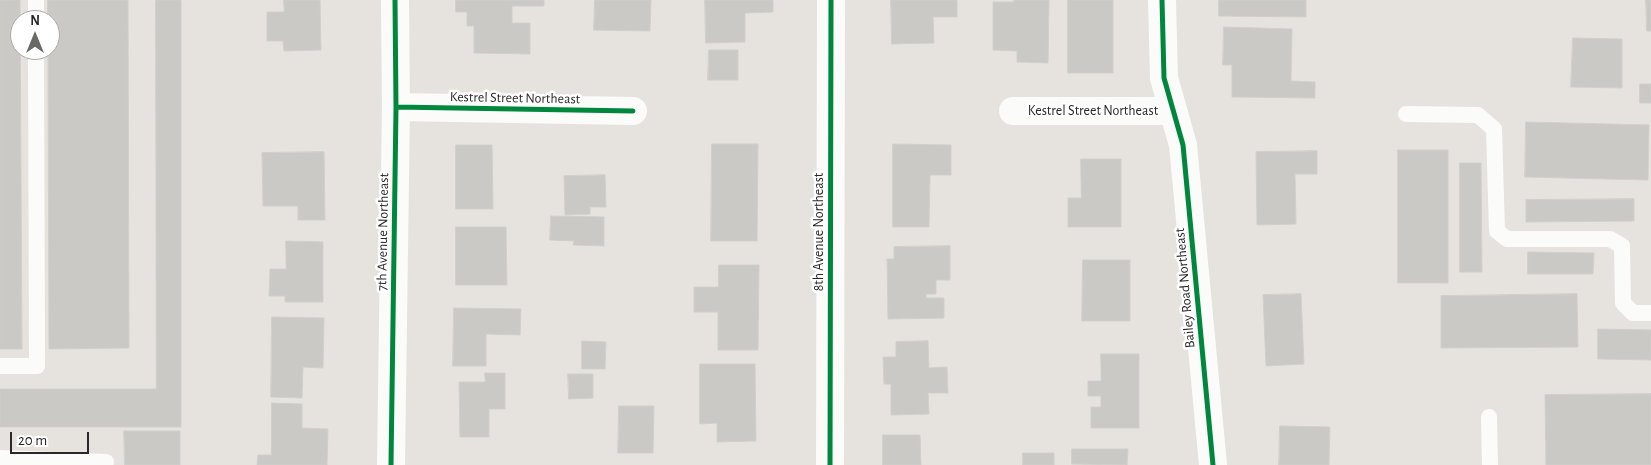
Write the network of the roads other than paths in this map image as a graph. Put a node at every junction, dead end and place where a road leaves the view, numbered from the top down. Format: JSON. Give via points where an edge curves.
{"nodes":[{"id":1,"x":395,"y":0,"type":"edge"},
{"id":2,"x":831,"y":0,"type":"edge"},
{"id":3,"x":1162,"y":0,"type":"edge"},
{"id":4,"x":36,"y":60,"type":"edge"},
{"id":5,"x":396,"y":107,"type":"junction"},
{"id":6,"x":1013,"y":111,"type":"dead end"},
{"id":7,"x":1173,"y":111,"type":"junction"},
{"id":8,"x":633,"y":112,"type":"dead end"},
{"id":9,"x":1406,"y":114,"type":"dead end"},
{"id":10,"x":1651,"y":313,"type":"edge"},
{"id":11,"x":0,"y":366,"type":"edge"},
{"id":12,"x":1489,"y":417,"type":"dead end"},
{"id":13,"x":0,"y":458,"type":"edge"},
{"id":14,"x":106,"y":462,"type":"dead end"},
{"id":15,"x":391,"y":465,"type":"edge"},
{"id":16,"x":830,"y":465,"type":"edge"},
{"id":17,"x":1213,"y":465,"type":"edge"},
{"id":18,"x":1490,"y":465,"type":"edge"}],
"edges":[{"from":1,"to":5,"type":"street","name":"7th Avenue Northeast"},
{"from":2,"to":16,"type":"street","name":"8th Avenue Northeast"},
{"from":3,"to":7,"type":"street","name":"Bailey Road Northeast","via":[[1164,78]]},
{"from":4,"to":11,"type":"lane","via":[[38,366]]},
{"from":5,"to":8,"type":"street","name":"Kestrel Street Northeast"},
{"from":5,"to":15,"type":"street","name":"7th Avenue Northeast"},
{"from":6,"to":7,"type":"street","name":"Kestrel Street Northeast"},
{"from":7,"to":17,"type":"street","name":"Bailey Road Northeast","via":[[1183,145]]},
{"from":9,"to":10,"type":"lane","via":[[1478,115],[1494,128],[1497,231],[1507,239],[1610,239],[1622,246],[1623,303],[1633,313]]},
{"from":12,"to":18,"type":"lane"},
{"from":13,"to":14,"type":"lane"}]}
